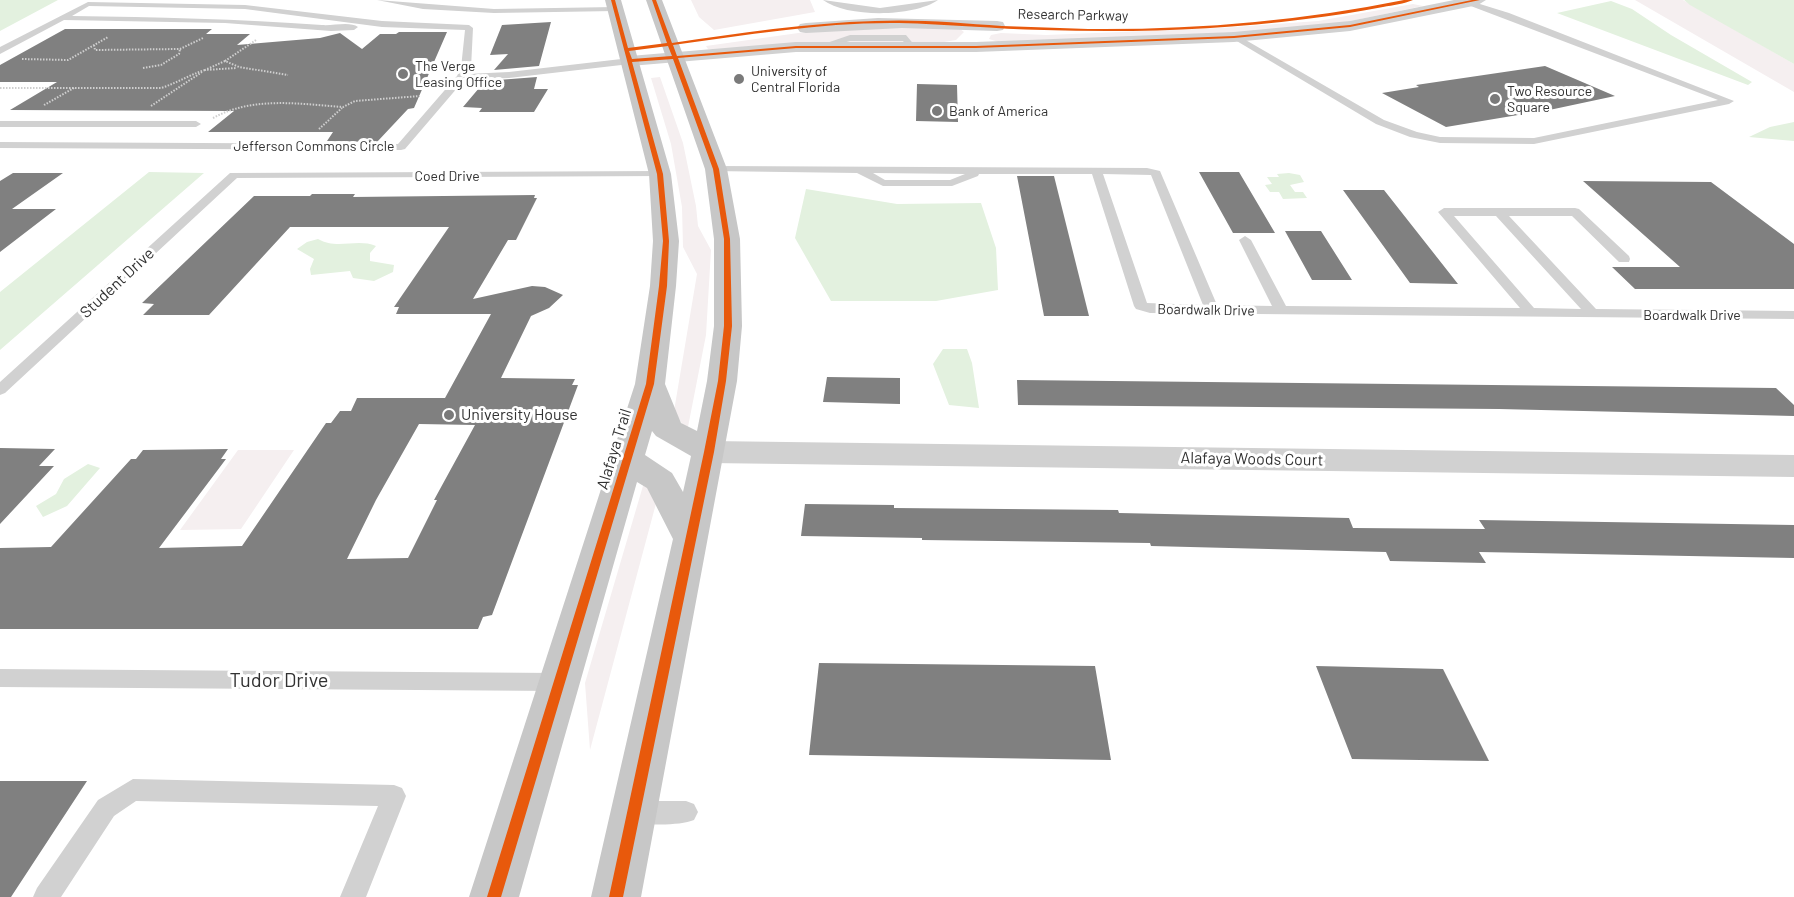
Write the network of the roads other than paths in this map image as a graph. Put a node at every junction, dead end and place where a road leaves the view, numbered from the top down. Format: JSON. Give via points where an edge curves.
{"nodes":[{"id":1,"x":381,"y":0,"type":"edge"},
{"id":2,"x":463,"y":0,"type":"edge"},
{"id":3,"x":654,"y":0,"type":"edge"},
{"id":4,"x":828,"y":0,"type":"edge"},
{"id":5,"x":836,"y":0,"type":"edge"},
{"id":6,"x":862,"y":0,"type":"edge"},
{"id":7,"x":934,"y":0,"type":"edge"},
{"id":8,"x":1411,"y":0,"type":"edge"},
{"id":9,"x":1468,"y":1,"type":"edge"},
{"id":10,"x":614,"y":4,"type":"edge"},
{"id":11,"x":987,"y":8,"type":"dead end"},
{"id":12,"x":884,"y":10,"type":"junction"},
{"id":13,"x":62,"y":18,"type":"junction"},
{"id":14,"x":405,"y":25,"type":"junction"},
{"id":15,"x":980,"y":25,"type":"junction"},
{"id":16,"x":1234,"y":37,"type":"junction"},
{"id":17,"x":975,"y":47,"type":"junction"},
{"id":18,"x":0,"y":51,"type":"edge"},
{"id":19,"x":674,"y":51,"type":"junction"},
{"id":20,"x":625,"y":54,"type":"junction"},
{"id":21,"x":555,"y":59,"type":"dead end"},
{"id":22,"x":464,"y":72,"type":"junction"},
{"id":23,"x":0,"y":124,"type":"edge"},
{"id":24,"x":107,"y":124,"type":"junction"},
{"id":25,"x":196,"y":124,"type":"dead end"},
{"id":26,"x":0,"y":145,"type":"edge"},
{"id":27,"x":78,"y":145,"type":"junction"},
{"id":28,"x":716,"y":169,"type":"junction"},
{"id":29,"x":857,"y":170,"type":"junction"},
{"id":30,"x":922,"y":170,"type":"junction"},
{"id":31,"x":981,"y":171,"type":"junction"},
{"id":32,"x":1097,"y":172,"type":"junction"},
{"id":33,"x":660,"y":174,"type":"junction"},
{"id":34,"x":234,"y":175,"type":"joint"},
{"id":35,"x":921,"y":183,"type":"junction"},
{"id":36,"x":1499,"y":212,"type":"junction"},
{"id":37,"x":1245,"y":240,"type":"dead end"},
{"id":38,"x":1624,"y":258,"type":"dead end"},
{"id":39,"x":1212,"y":310,"type":"junction"},
{"id":40,"x":1282,"y":311,"type":"junction"},
{"id":41,"x":1531,"y":313,"type":"junction"},
{"id":42,"x":1593,"y":314,"type":"junction"},
{"id":43,"x":1794,"y":315,"type":"edge"},
{"id":44,"x":650,"y":384,"type":"junction"},
{"id":45,"x":0,"y":390,"type":"edge"},
{"id":46,"x":709,"y":452,"type":"junction"},
{"id":47,"x":627,"y":458,"type":"junction"},
{"id":48,"x":1794,"y":466,"type":"edge"},
{"id":49,"x":691,"y":539,"type":"junction"},
{"id":50,"x":0,"y":678,"type":"edge"},
{"id":51,"x":557,"y":682,"type":"junction"},
{"id":52,"x":634,"y":812,"type":"junction"},
{"id":53,"x":686,"y":812,"type":"dead end"},
{"id":54,"x":46,"y":897,"type":"edge"},
{"id":55,"x":353,"y":897,"type":"edge"},
{"id":56,"x":494,"y":897,"type":"edge"},
{"id":57,"x":616,"y":897,"type":"edge"}],
"edges":[{"from":1,"to":10,"type":"lane","via":[[494,11]]},
{"from":2,"to":10,"type":"lane"},
{"from":3,"to":19,"type":"main road"},
{"from":4,"to":5,"type":"lane"},
{"from":4,"to":12,"type":"lane"},
{"from":6,"to":12,"type":"lane"},
{"from":7,"to":12,"type":"lane"},
{"from":8,"to":15,"type":"street","name":"Research Parkway","via":[[1282,20],[1198,27],[1046,29]]},
{"from":9,"to":16,"type":"street","name":"Research Parkway","via":[[1350,26]]},
{"from":9,"to":16,"type":"lane","via":[[1729,101],[1534,141],[1440,140],[1380,122]]},
{"from":10,"to":20,"type":"main road","name":"Alafaya Trail"},
{"from":11,"to":15,"type":"street"},
{"from":13,"to":14,"type":"lane","via":[[225,20],[331,28]]},
{"from":13,"to":14,"type":"lane","via":[[88,4],[208,5]]},
{"from":13,"to":18,"type":"lane"},
{"from":14,"to":22,"type":"lane","via":[[469,28]]},
{"from":15,"to":17,"type":"street"},
{"from":15,"to":19,"type":"street","name":"Research Parkway","via":[[843,24]]},
{"from":16,"to":17,"type":"street","name":"Research Parkway"},
{"from":17,"to":19,"type":"street","name":"Research Parkway","via":[[822,46]]},
{"from":19,"to":20,"type":"street","name":"Research Parkway"},
{"from":19,"to":28,"type":"main road"},
{"from":20,"to":22,"type":"lane","via":[[510,75]]},
{"from":20,"to":33,"type":"main road","name":"Alafaya Trail"},
{"from":21,"to":22,"type":"lane"},
{"from":22,"to":27,"type":"lane","name":"Jefferson Commons Circle","via":[[400,147]]},
{"from":23,"to":24,"type":"lane"},
{"from":24,"to":25,"type":"lane"},
{"from":24,"to":27,"type":"lane"},
{"from":26,"to":27,"type":"lane","name":"Jefferson Commons Circle"},
{"from":28,"to":29,"type":"lane"},
{"from":28,"to":46,"type":"main road","via":[[727,239],[729,315]]},
{"from":29,"to":30,"type":"lane"},
{"from":29,"to":35,"type":"lane","via":[[883,183]]},
{"from":30,"to":31,"type":"lane"},
{"from":30,"to":35,"type":"lane"},
{"from":31,"to":32,"type":"lane"},
{"from":31,"to":35,"type":"lane","via":[[952,183]]},
{"from":32,"to":39,"type":"lane","via":[[1156,173]]},
{"from":32,"to":39,"type":"lane","name":"Boardwalk Drive","via":[[1141,306]]},
{"from":33,"to":34,"type":"lane","name":"Coed Drive"},
{"from":33,"to":44,"type":"main road","name":"Alafaya Trail","via":[[666,241]]},
{"from":34,"to":45,"type":"lane","name":"Student Drive"},
{"from":36,"to":38,"type":"lane","via":[[1575,212]]},
{"from":36,"to":41,"type":"lane","via":[[1444,212]]},
{"from":36,"to":42,"type":"lane"},
{"from":37,"to":40,"type":"lane"},
{"from":39,"to":40,"type":"lane","name":"Boardwalk Drive"},
{"from":40,"to":41,"type":"lane","name":"Boardwalk Drive"},
{"from":41,"to":42,"type":"lane","name":"Boardwalk Drive"},
{"from":42,"to":43,"type":"lane","name":"Boardwalk Drive"},
{"from":44,"to":46,"type":"main road","via":[[667,429]]},
{"from":44,"to":47,"type":"main road","name":"Alafaya Trail"},
{"from":46,"to":48,"type":"street","name":"Alafaya Woods Court"},
{"from":46,"to":49,"type":"main road"},
{"from":47,"to":49,"type":"main road","via":[[660,481]]},
{"from":47,"to":51,"type":"main road","name":"Alafaya Trail"},
{"from":49,"to":52,"type":"main road"},
{"from":50,"to":51,"type":"lane","name":"Tudor Drive"},
{"from":51,"to":56,"type":"main road","name":"Alafaya Trail"},
{"from":52,"to":53,"type":"lane"},
{"from":52,"to":57,"type":"main road"},
{"from":54,"to":55,"type":"lane","via":[[106,808],[133,790],[394,796]]}]}
